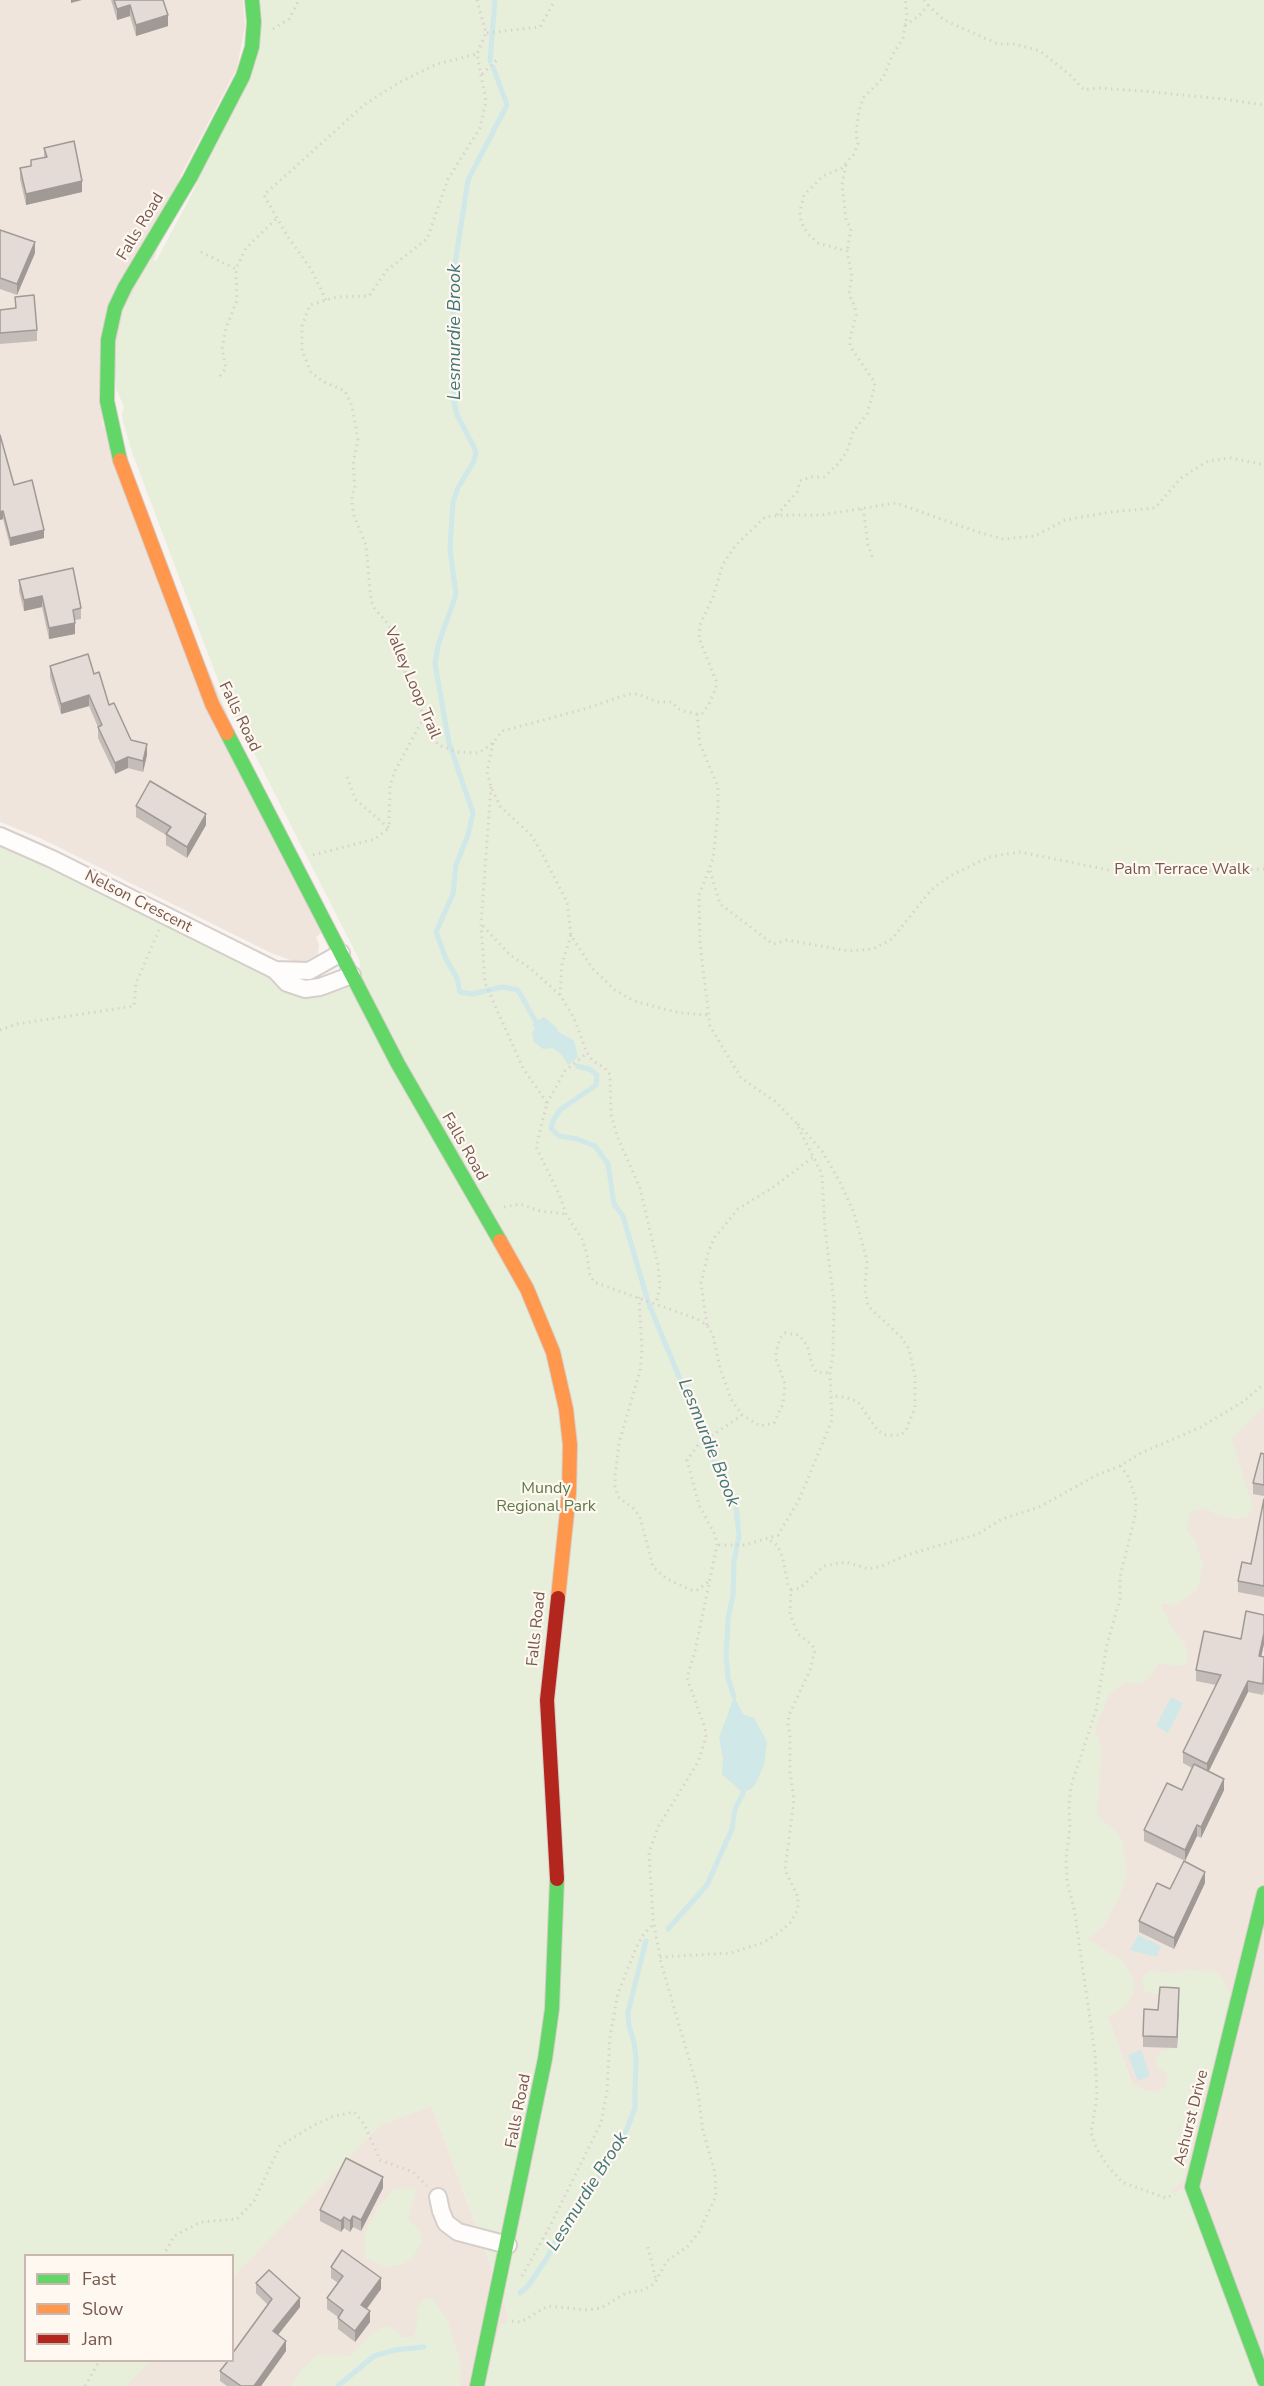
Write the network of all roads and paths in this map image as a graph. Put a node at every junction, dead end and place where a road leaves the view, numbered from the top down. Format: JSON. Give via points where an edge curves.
{"nodes":[{"id":1,"x":252,"y":0,"type":"edge"},
{"id":2,"x":299,"y":0,"type":"edge"},
{"id":3,"x":477,"y":0,"type":"edge"},
{"id":4,"x":555,"y":0,"type":"edge"},
{"id":5,"x":905,"y":0,"type":"edge"},
{"id":6,"x":924,"y":0,"type":"edge"},
{"id":7,"x":928,"y":5,"type":"junction"},
{"id":8,"x":905,"y":25,"type":"junction"},
{"id":9,"x":253,"y":33,"type":"junction"},
{"id":10,"x":486,"y":33,"type":"junction"},
{"id":11,"x":477,"y":54,"type":"junction"},
{"id":12,"x":498,"y":59,"type":"dead end"},
{"id":13,"x":482,"y":74,"type":"junction"},
{"id":14,"x":1264,"y":105,"type":"edge"},
{"id":15,"x":846,"y":163,"type":"junction"},
{"id":16,"x":277,"y":218,"type":"junction"},
{"id":17,"x":201,"y":252,"type":"dead end"},
{"id":18,"x":845,"y":260,"type":"dead end"},
{"id":19,"x":236,"y":269,"type":"junction"},
{"id":20,"x":327,"y":301,"type":"junction"},
{"id":21,"x":220,"y":376,"type":"dead end"},
{"id":22,"x":1264,"y":465,"type":"edge"},
{"id":23,"x":861,"y":509,"type":"junction"},
{"id":24,"x":775,"y":517,"type":"junction"},
{"id":25,"x":873,"y":559,"type":"dead end"},
{"id":26,"x":697,"y":714,"type":"junction"},
{"id":27,"x":425,"y":715,"type":"junction"},
{"id":28,"x":493,"y":743,"type":"junction"},
{"id":29,"x":347,"y":777,"type":"dead end"},
{"id":30,"x":491,"y":787,"type":"junction"},
{"id":31,"x":389,"y":828,"type":"junction"},
{"id":32,"x":0,"y":836,"type":"edge"},
{"id":33,"x":295,"y":864,"type":"junction"},
{"id":34,"x":1264,"y":869,"type":"edge"},
{"id":35,"x":710,"y":870,"type":"junction"},
{"id":36,"x":166,"y":916,"type":"junction"},
{"id":37,"x":482,"y":924,"type":"junction"},
{"id":38,"x":571,"y":935,"type":"junction"},
{"id":39,"x":341,"y":953,"type":"junction"},
{"id":40,"x":275,"y":970,"type":"junction"},
{"id":41,"x":352,"y":975,"type":"junction"},
{"id":42,"x":560,"y":995,"type":"junction"},
{"id":43,"x":708,"y":1015,"type":"junction"},
{"id":44,"x":0,"y":1030,"type":"edge"},
{"id":45,"x":588,"y":1053,"type":"junction"},
{"id":46,"x":547,"y":1103,"type":"junction"},
{"id":47,"x":796,"y":1123,"type":"junction"},
{"id":48,"x":813,"y":1157,"type":"junction"},
{"id":49,"x":566,"y":1214,"type":"junction"},
{"id":50,"x":486,"y":1219,"type":"junction"},
{"id":51,"x":639,"y":1298,"type":"junction"},
{"id":52,"x":656,"y":1304,"type":"junction"},
{"id":53,"x":707,"y":1325,"type":"junction"},
{"id":54,"x":830,"y":1373,"type":"junction"},
{"id":55,"x":1264,"y":1384,"type":"edge"},
{"id":56,"x":832,"y":1396,"type":"junction"},
{"id":57,"x":742,"y":1415,"type":"junction"},
{"id":58,"x":1120,"y":1466,"type":"junction"},
{"id":59,"x":768,"y":1539,"type":"junction"},
{"id":60,"x":717,"y":1545,"type":"junction"},
{"id":61,"x":709,"y":1581,"type":"junction"},
{"id":62,"x":791,"y":1590,"type":"junction"},
{"id":63,"x":1264,"y":1893,"type":"edge"},
{"id":64,"x":654,"y":1923,"type":"junction"},
{"id":65,"x":660,"y":1957,"type":"junction"},
{"id":66,"x":1192,"y":2187,"type":"junction"},
{"id":67,"x":438,"y":2197,"type":"joint"},
{"id":68,"x":508,"y":2245,"type":"junction"},
{"id":69,"x":648,"y":2247,"type":"dead end"},
{"id":70,"x":164,"y":2254,"type":"edge"},
{"id":71,"x":521,"y":2278,"type":"dead end"},
{"id":72,"x":657,"y":2280,"type":"junction"},
{"id":73,"x":492,"y":2319,"type":"junction"},
{"id":74,"x":99,"y":2362,"type":"edge"},
{"id":75,"x":1264,"y":2380,"type":"edge"},
{"id":76,"x":85,"y":2386,"type":"edge"},
{"id":77,"x":477,"y":2386,"type":"edge"}],
"edges":[{"from":1,"to":9,"type":"street","name":"Falls Road"},
{"from":2,"to":9,"type":"path","via":[[289,19],[265,33]]},
{"from":3,"to":10,"type":"path"},
{"from":4,"to":10,"type":"path","via":[[540,27]]},
{"from":5,"to":8,"type":"path"},
{"from":6,"to":7,"type":"path"},
{"from":7,"to":8,"type":"path"},
{"from":7,"to":14,"type":"path","via":[[944,20],[998,44],[1040,51],[1084,90],[1161,93]]},
{"from":8,"to":15,"type":"path","via":[[884,78],[861,104],[858,143]]},
{"from":9,"to":33,"type":"street","name":"Falls Road","via":[[243,76],[115,308],[108,340],[106,390],[121,464],[201,678]]},
{"from":10,"to":11,"type":"path"},
{"from":11,"to":13,"type":"path"},
{"from":11,"to":16,"type":"path","via":[[437,64],[398,83],[353,113],[264,195]]},
{"from":12,"to":13,"type":"path"},
{"from":13,"to":20,"type":"path","via":[[486,100],[480,128],[448,179],[427,239],[387,270],[369,296]]},
{"from":15,"to":18,"type":"path","via":[[842,189],[846,220],[851,228]]},
{"from":15,"to":24,"type":"path","via":[[837,172],[823,176],[804,195],[800,218],[818,243],[847,251],[852,276],[849,294],[856,315],[850,346],[875,383],[867,414],[853,432],[839,463],[824,477],[800,481],[797,492]]},
{"from":16,"to":19,"type":"path","via":[[246,248]]},
{"from":16,"to":20,"type":"path"},
{"from":17,"to":19,"type":"path"},
{"from":19,"to":21,"type":"path","via":[[237,300],[226,328],[222,349],[226,368]]},
{"from":20,"to":27,"type":"path","name":"Valley Loop Trail","via":[[310,305],[302,326],[302,351],[315,377],[345,392],[352,406],[358,440],[352,503],[366,545],[371,601],[397,640],[407,680]]},
{"from":22,"to":23,"type":"path","via":[[1231,458],[1208,461],[1182,478],[1155,508],[1065,520],[1035,536],[1003,539],[896,503]]},
{"from":23,"to":24,"type":"path"},
{"from":23,"to":25,"type":"path"},
{"from":24,"to":26,"type":"path","via":[[759,521],[721,568],[699,638],[716,688],[708,706]]},
{"from":26,"to":28,"type":"path","name":"Valley Loop Trail","via":[[677,708],[672,702],[628,694],[502,731]]},
{"from":26,"to":35,"type":"path","via":[[700,744],[718,787]]},
{"from":27,"to":28,"type":"path","name":"Valley Loop Trail","via":[[438,746],[446,750],[479,753]]},
{"from":27,"to":31,"type":"path","via":[[390,786]]},
{"from":28,"to":30,"type":"path","via":[[487,772]]},
{"from":29,"to":31,"type":"path","via":[[356,800]]},
{"from":30,"to":37,"type":"path"},
{"from":30,"to":38,"type":"path","via":[[500,806],[532,836],[539,848],[567,902]]},
{"from":31,"to":33,"type":"path","via":[[375,839],[309,856]]},
{"from":32,"to":36,"type":"street","name":"Nelson Crescent"},
{"from":33,"to":39,"type":"street","name":"Falls Road"},
{"from":34,"to":35,"type":"path","name":"Palm Terrace Walk","via":[[1153,873],[1109,870],[1020,852],[989,857],[931,890],[892,939],[873,949],[849,951],[788,940],[773,944],[720,904]]},
{"from":35,"to":43,"type":"path","via":[[699,895]]},
{"from":36,"to":40,"type":"street","name":"Nelson Crescent"},
{"from":36,"to":44,"type":"path","via":[[136,983],[134,1006]]},
{"from":37,"to":42,"type":"path","via":[[510,955]]},
{"from":37,"to":46,"type":"path","via":[[485,983],[523,1068]]},
{"from":38,"to":42,"type":"path","via":[[562,964]]},
{"from":38,"to":43,"type":"path","via":[[592,968],[615,990],[658,1008]]},
{"from":39,"to":40,"type":"street","name":"Nelson Crescent","via":[[309,971]]},
{"from":39,"to":41,"type":"street","name":"Falls Road"},
{"from":40,"to":41,"type":"street","name":"Nelson Crescent","via":[[287,983],[306,989]]},
{"from":41,"to":50,"type":"street","name":"Falls Road","via":[[401,1071]]},
{"from":42,"to":45,"type":"path"},
{"from":43,"to":47,"type":"path","via":[[710,1026],[741,1078],[776,1102]]},
{"from":45,"to":46,"type":"path","via":[[566,1071]]},
{"from":45,"to":52,"type":"path","via":[[610,1075],[611,1114],[640,1188],[658,1265],[660,1286]]},
{"from":46,"to":49,"type":"path","via":[[536,1147]]},
{"from":47,"to":48,"type":"path"},
{"from":47,"to":56,"type":"path","via":[[822,1151],[840,1182],[854,1213],[867,1260],[868,1306],[909,1349],[915,1377],[915,1408],[901,1435],[878,1431],[858,1402]]},
{"from":48,"to":53,"type":"path","via":[[738,1209],[715,1237],[701,1283]]},
{"from":48,"to":54,"type":"path","via":[[824,1183],[834,1302]]},
{"from":49,"to":50,"type":"path","via":[[512,1204]]},
{"from":49,"to":51,"type":"path","via":[[585,1247],[594,1281]]},
{"from":50,"to":68,"type":"street","name":"Falls Road","via":[[527,1289],[548,1336],[563,1391],[570,1445],[568,1509],[547,1700],[558,1884],[553,1997],[545,2059]]},
{"from":51,"to":52,"type":"path"},
{"from":51,"to":61,"type":"path","via":[[640,1371],[620,1443],[615,1486],[618,1497],[640,1517],[653,1567],[667,1579],[692,1590]]},
{"from":52,"to":53,"type":"path"},
{"from":53,"to":57,"type":"path","via":[[727,1389]]},
{"from":54,"to":56,"type":"path"},
{"from":54,"to":57,"type":"path","via":[[816,1372],[807,1345],[799,1335],[785,1333],[776,1352],[785,1384],[777,1418],[768,1426],[760,1426]]},
{"from":55,"to":58,"type":"path","via":[[1201,1427]]},
{"from":56,"to":59,"type":"path","via":[[832,1420],[799,1500],[778,1535]]},
{"from":57,"to":60,"type":"path","via":[[702,1443],[687,1460],[699,1505]]},
{"from":58,"to":62,"type":"path","via":[[1039,1507],[1002,1519],[978,1534],[875,1568],[846,1562],[824,1566],[800,1588]]},
{"from":58,"to":66,"type":"path","via":[[1133,1490],[1135,1515],[1096,1710],[1071,1786],[1066,1858],[1095,2054],[1097,2096],[1091,2133],[1096,2149],[1122,2182],[1166,2198]]},
{"from":59,"to":60,"type":"path","via":[[745,1545]]},
{"from":59,"to":62,"type":"path","via":[[777,1545],[783,1558]]},
{"from":60,"to":61,"type":"path"},
{"from":61,"to":64,"type":"path","via":[[687,1678],[706,1737],[698,1762],[658,1827],[648,1853]]},
{"from":62,"to":65,"type":"path","via":[[790,1614],[798,1634],[815,1650],[788,1723],[794,1800],[785,1870],[798,1897],[798,1909],[790,1923],[762,1943],[731,1953]]},
{"from":63,"to":66,"type":"street","name":"Ashurst Drive"},
{"from":64,"to":65,"type":"path"},
{"from":64,"to":71,"type":"path","via":[[636,1948],[618,1993],[601,2123]]},
{"from":65,"to":72,"type":"path","via":[[697,2086],[716,2196],[699,2232],[688,2246],[667,2260]]},
{"from":66,"to":75,"type":"street","name":"Ashurst Drive"},
{"from":67,"to":68,"type":"street","via":[[446,2223],[458,2232]]},
{"from":67,"to":70,"type":"path","via":[[413,2172],[380,2160],[364,2124],[354,2112],[314,2125],[280,2146],[254,2201],[237,2219],[201,2222],[174,2236]]},
{"from":68,"to":73,"type":"street","name":"Falls Road"},
{"from":69,"to":72,"type":"path"},
{"from":72,"to":73,"type":"path","via":[[601,2308],[548,2306],[521,2322]]},
{"from":73,"to":77,"type":"street","name":"Falls Road"},
{"from":74,"to":76,"type":"path"}]}
